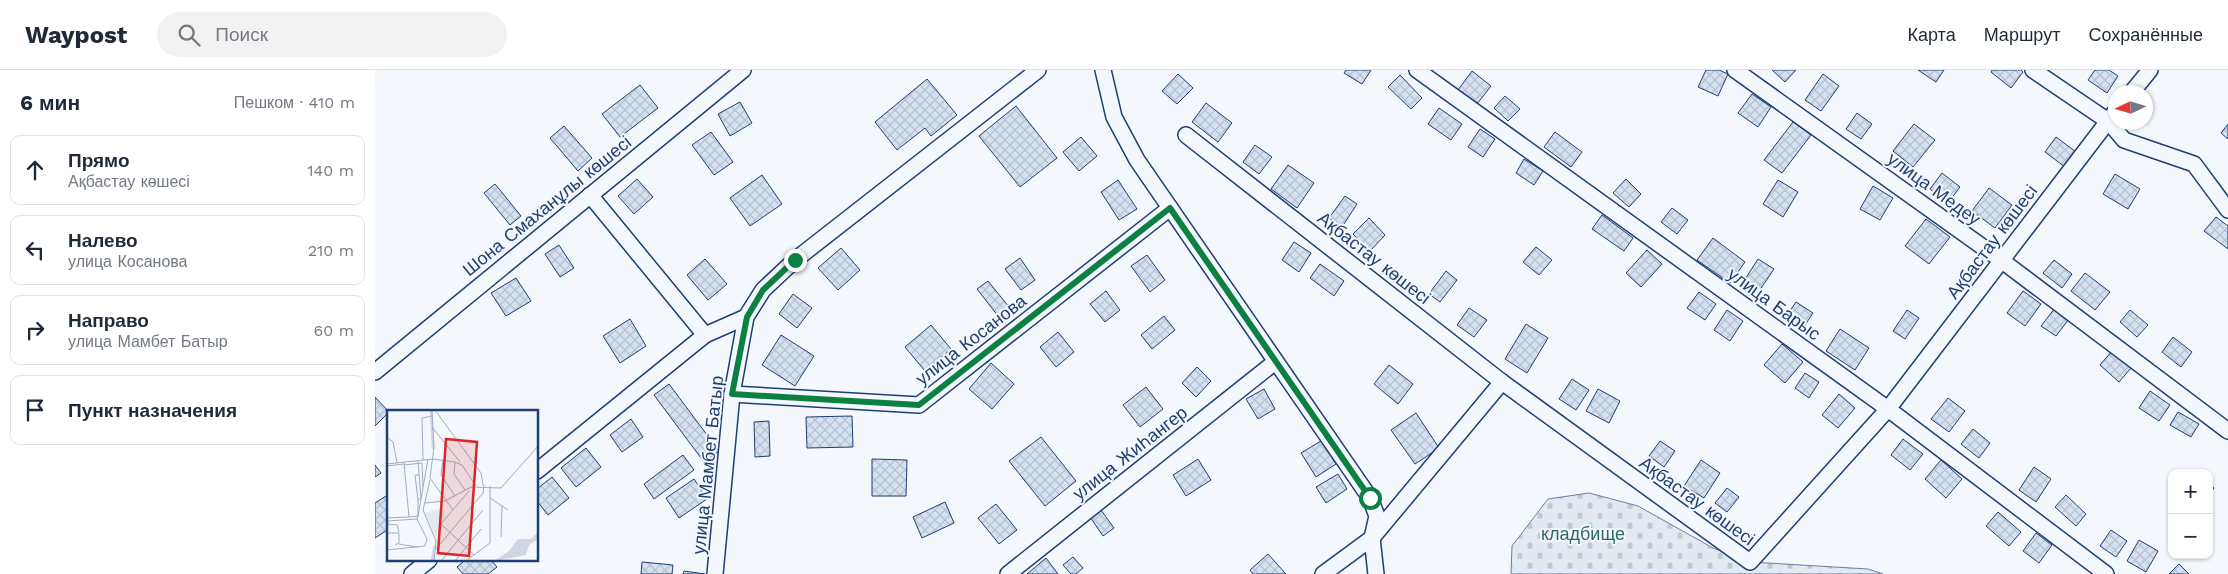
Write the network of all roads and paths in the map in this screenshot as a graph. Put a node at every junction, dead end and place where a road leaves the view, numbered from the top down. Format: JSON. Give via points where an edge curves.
{"nodes":[{"id":1,"x":743,"y":70,"type":"edge"},
{"id":2,"x":1038,"y":70,"type":"edge"},
{"id":3,"x":1103,"y":70,"type":"edge"},
{"id":4,"x":1417,"y":70,"type":"edge"},
{"id":5,"x":1735,"y":70,"type":"edge"},
{"id":6,"x":2033,"y":70,"type":"edge"},
{"id":7,"x":2150,"y":70,"type":"edge"},
{"id":8,"x":2138,"y":85,"type":"edge"},
{"id":9,"x":2108,"y":115,"type":"edge"},
{"id":10,"x":2108,"y":122,"type":"edge"},
{"id":11,"x":2119,"y":130,"type":"edge"},
{"id":12,"x":1186,"y":135,"type":"dead end"},
{"id":13,"x":590,"y":195,"type":"junction"},
{"id":14,"x":1170,"y":208,"type":"junction"},
{"id":15,"x":2228,"y":210,"type":"edge"},
{"id":16,"x":2001,"y":260,"type":"junction"},
{"id":17,"x":747,"y":317,"type":"junction"},
{"id":18,"x":705,"y":335,"type":"junction"},
{"id":19,"x":1275,"y":362,"type":"junction"},
{"id":20,"x":375,"y":372,"type":"edge"},
{"id":21,"x":1502,"y":382,"type":"junction"},
{"id":22,"x":732,"y":394,"type":"junction"},
{"id":23,"x":1888,"y":409,"type":"junction"},
{"id":24,"x":2228,"y":431,"type":"edge"},
{"id":25,"x":539,"y":469,"type":"edge"},
{"id":26,"x":1372,"y":538,"type":"junction"},
{"id":27,"x":427,"y":562,"type":"edge"},
{"id":28,"x":412,"y":574,"type":"edge"},
{"id":29,"x":715,"y":574,"type":"edge"},
{"id":30,"x":1008,"y":574,"type":"edge"},
{"id":31,"x":1323,"y":574,"type":"edge"},
{"id":32,"x":1376,"y":574,"type":"edge"},
{"id":33,"x":2106,"y":574,"type":"edge"}],
"edges":[{"from":1,"to":13,"type":"street","name":"Шона Смаханұлы көшесі"},
{"from":2,"to":17,"type":"street","name":"улица Мамбет Батыр","via":[[795,260],[763,290]]},
{"from":3,"to":14,"type":"street","via":[[1114,116],[1123,137]]},
{"from":4,"to":23,"type":"street","name":"улица Барыс"},
{"from":5,"to":16,"type":"street","name":"улица Медеу"},
{"from":6,"to":9,"type":"street"},
{"from":7,"to":8,"type":"street"},
{"from":10,"to":16,"type":"street","name":"Ақбастау көшесі"},
{"from":11,"to":15,"type":"street","via":[[2124,140],[2194,164]]},
{"from":12,"to":21,"type":"street","name":"Ақбастау көшесі"},
{"from":13,"to":18,"type":"street"},
{"from":13,"to":20,"type":"street","name":"Шона Смаханұлы көшесі"},
{"from":14,"to":19,"type":"street"},
{"from":14,"to":22,"type":"street","name":"улица Косанова","via":[[919,405]]},
{"from":16,"to":23,"type":"street","name":"Ақбастау көшесі"},
{"from":16,"to":24,"type":"street","name":"улица Медеу"},
{"from":17,"to":18,"type":"street"},
{"from":17,"to":22,"type":"street","name":"улица Мамбет Батыр"},
{"from":18,"to":25,"type":"street"},
{"from":19,"to":26,"type":"street","via":[[1370,498],[1377,516]]},
{"from":19,"to":30,"type":"street","name":"улица Жиhангер"},
{"from":21,"to":23,"type":"street","name":"Ақбастау көшесі","via":[[1750,562]]},
{"from":21,"to":26,"type":"street"},
{"from":22,"to":29,"type":"street","name":"улица Мамбет Батыр"},
{"from":23,"to":33,"type":"street","name":"улица Барыс"},
{"from":26,"to":31,"type":"street"},
{"from":26,"to":32,"type":"street"},
{"from":27,"to":28,"type":"street"}]}
